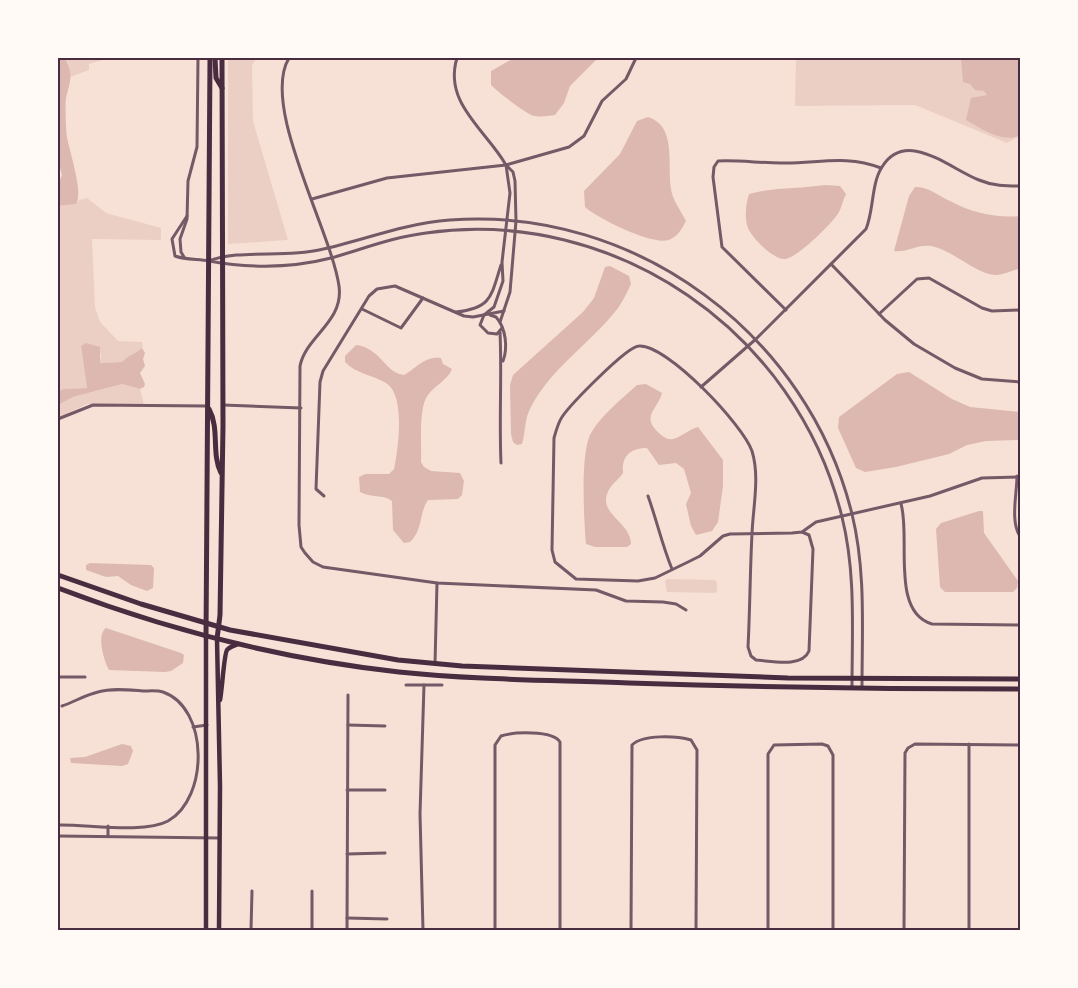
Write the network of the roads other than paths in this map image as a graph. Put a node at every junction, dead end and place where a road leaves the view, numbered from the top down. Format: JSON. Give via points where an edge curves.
{"nodes":[{"id":1,"x":198,"y":58,"type":"edge"},
{"id":2,"x":210,"y":58,"type":"edge"},
{"id":3,"x":215,"y":58,"type":"edge"},
{"id":4,"x":222,"y":58,"type":"edge"},
{"id":5,"x":290,"y":58,"type":"edge"},
{"id":6,"x":456,"y":58,"type":"edge"},
{"id":7,"x":636,"y":58,"type":"edge"},
{"id":8,"x":222,"y":88,"type":"junction"},
{"id":9,"x":506,"y":165,"type":"junction"},
{"id":10,"x":881,"y":168,"type":"junction"},
{"id":11,"x":1020,"y":186,"type":"edge"},
{"id":12,"x":312,"y":199,"type":"junction"},
{"id":13,"x":187,"y":216,"type":"junction"},
{"id":14,"x":507,"y":221,"type":"junction"},
{"id":15,"x":516,"y":222,"type":"junction"},
{"id":16,"x":506,"y":230,"type":"junction"},
{"id":17,"x":514,"y":231,"type":"junction"},
{"id":18,"x":329,"y":248,"type":"junction"},
{"id":19,"x":222,"y":255,"type":"junction"},
{"id":20,"x":332,"y":257,"type":"junction"},
{"id":21,"x":184,"y":258,"type":"junction"},
{"id":22,"x":209,"y":261,"type":"junction"},
{"id":23,"x":502,"y":262,"type":"junction"},
{"id":24,"x":831,"y":264,"type":"junction"},
{"id":25,"x":222,"y":265,"type":"junction"},
{"id":26,"x":423,"y":298,"type":"junction"},
{"id":27,"x":362,"y":309,"type":"junction"},
{"id":28,"x":786,"y":310,"type":"junction"},
{"id":29,"x":1020,"y":310,"type":"edge"},
{"id":30,"x":455,"y":312,"type":"junction"},
{"id":31,"x":504,"y":312,"type":"junction"},
{"id":32,"x":879,"y":314,"type":"junction"},
{"id":33,"x":484,"y":315,"type":"junction"},
{"id":34,"x":500,"y":322,"type":"junction"},
{"id":35,"x":501,"y":330,"type":"junction"},
{"id":36,"x":756,"y":339,"type":"junction"},
{"id":37,"x":749,"y":346,"type":"junction"},
{"id":38,"x":1020,"y":382,"type":"edge"},
{"id":39,"x":701,"y":387,"type":"junction"},
{"id":40,"x":223,"y":405,"type":"junction"},
{"id":41,"x":208,"y":406,"type":"junction"},
{"id":42,"x":301,"y":408,"type":"junction"},
{"id":43,"x":58,"y":419,"type":"edge"},
{"id":44,"x":501,"y":463,"type":"dead end"},
{"id":45,"x":221,"y":474,"type":"junction"},
{"id":46,"x":1019,"y":477,"type":"edge"},
{"id":47,"x":324,"y":496,"type":"dead end"},
{"id":48,"x":648,"y":496,"type":"dead end"},
{"id":49,"x":901,"y":504,"type":"junction"},
{"id":50,"x":852,"y":515,"type":"junction"},
{"id":51,"x":842,"y":517,"type":"junction"},
{"id":52,"x":752,"y":532,"type":"junction"},
{"id":53,"x":802,"y":532,"type":"junction"},
{"id":54,"x":1020,"y":536,"type":"edge"},
{"id":55,"x":672,"y":569,"type":"junction"},
{"id":56,"x":58,"y":575,"type":"edge"},
{"id":57,"x":58,"y":579,"type":"edge"},
{"id":58,"x":70,"y":579,"type":"junction"},
{"id":59,"x":437,"y":583,"type":"junction"},
{"id":60,"x":58,"y":588,"type":"edge"},
{"id":61,"x":686,"y":610,"type":"dead end"},
{"id":62,"x":206,"y":623,"type":"junction"},
{"id":63,"x":1020,"y":625,"type":"edge"},
{"id":64,"x":219,"y":627,"type":"junction"},
{"id":65,"x":206,"y":636,"type":"junction"},
{"id":66,"x":217,"y":639,"type":"junction"},
{"id":67,"x":238,"y":644,"type":"junction"},
{"id":68,"x":435,"y":664,"type":"junction"},
{"id":69,"x":58,"y":677,"type":"edge"},
{"id":70,"x":85,"y":677,"type":"dead end"},
{"id":71,"x":852,"y":679,"type":"junction"},
{"id":72,"x":862,"y":679,"type":"junction"},
{"id":73,"x":1020,"y":679,"type":"edge"},
{"id":74,"x":406,"y":685,"type":"dead end"},
{"id":75,"x":424,"y":685,"type":"junction"},
{"id":76,"x":442,"y":685,"type":"dead end"},
{"id":77,"x":852,"y":689,"type":"junction"},
{"id":78,"x":862,"y":689,"type":"junction"},
{"id":79,"x":1020,"y":689,"type":"edge"},
{"id":80,"x":348,"y":695,"type":"dead end"},
{"id":81,"x":62,"y":706,"type":"dead end"},
{"id":82,"x":218,"y":709,"type":"junction"},
{"id":83,"x":207,"y":725,"type":"junction"},
{"id":84,"x":348,"y":725,"type":"junction"},
{"id":85,"x":386,"y":726,"type":"dead end"},
{"id":86,"x":193,"y":727,"type":"junction"},
{"id":87,"x":969,"y":744,"type":"junction"},
{"id":88,"x":1020,"y":745,"type":"edge"},
{"id":89,"x":348,"y":790,"type":"junction"},
{"id":90,"x":385,"y":790,"type":"dead end"},
{"id":91,"x":58,"y":825,"type":"edge"},
{"id":92,"x":108,"y":826,"type":"junction"},
{"id":93,"x":58,"y":836,"type":"edge"},
{"id":94,"x":108,"y":836,"type":"junction"},
{"id":95,"x":207,"y":837,"type":"junction"},
{"id":96,"x":220,"y":838,"type":"junction"},
{"id":97,"x":385,"y":853,"type":"dead end"},
{"id":98,"x":347,"y":854,"type":"junction"},
{"id":99,"x":252,"y":891,"type":"dead end"},
{"id":100,"x":312,"y":891,"type":"dead end"},
{"id":101,"x":347,"y":918,"type":"junction"},
{"id":102,"x":387,"y":919,"type":"dead end"},
{"id":103,"x":206,"y":930,"type":"edge"},
{"id":104,"x":218,"y":930,"type":"edge"},
{"id":105,"x":251,"y":930,"type":"edge"},
{"id":106,"x":312,"y":930,"type":"edge"},
{"id":107,"x":347,"y":930,"type":"edge"},
{"id":108,"x":423,"y":930,"type":"edge"},
{"id":109,"x":494,"y":930,"type":"edge"},
{"id":110,"x":560,"y":930,"type":"edge"},
{"id":111,"x":631,"y":930,"type":"edge"},
{"id":112,"x":696,"y":930,"type":"edge"},
{"id":113,"x":768,"y":930,"type":"edge"},
{"id":114,"x":833,"y":930,"type":"edge"},
{"id":115,"x":904,"y":930,"type":"edge"},
{"id":116,"x":969,"y":930,"type":"edge"}],
"edges":[{"from":1,"to":13,"type":"street","via":[[197,147],[188,182]]},
{"from":2,"to":22,"type":"main road"},
{"from":3,"to":8,"type":"main road","via":[[216,78]]},
{"from":4,"to":8,"type":"main road"},
{"from":5,"to":12,"type":"street","via":[[283,76],[285,110]]},
{"from":6,"to":9,"type":"street","via":[[453,73],[457,94],[474,124]]},
{"from":7,"to":9,"type":"street","via":[[626,79],[602,101],[590,127],[576,143]]},
{"from":8,"to":19,"type":"main road"},
{"from":9,"to":12,"type":"street","via":[[387,178]]},
{"from":9,"to":14,"type":"street","via":[[510,193]]},
{"from":9,"to":15,"type":"street","via":[[515,180]]},
{"from":10,"to":11,"type":"street","via":[[890,156],[912,150],[923,152],[993,185]]},
{"from":10,"to":24,"type":"street","via":[[866,229]]},
{"from":10,"to":28,"type":"street","via":[[840,159],[781,163],[718,161],[714,167],[715,202],[722,247]]},
{"from":12,"to":18,"type":"street"},
{"from":13,"to":21,"type":"street","via":[[180,239]]},
{"from":13,"to":21,"type":"street","via":[[172,239],[175,256]]},
{"from":14,"to":15,"type":"street"},
{"from":14,"to":16,"type":"street"},
{"from":14,"to":18,"type":"street","via":[[470,219],[427,223],[389,230]]},
{"from":15,"to":17,"type":"street"},
{"from":15,"to":36,"type":"street","via":[[555,227],[593,237],[650,260],[708,296]]},
{"from":16,"to":17,"type":"street"},
{"from":16,"to":20,"type":"street","via":[[465,229],[426,233],[379,242]]},
{"from":16,"to":23,"type":"street"},
{"from":17,"to":31,"type":"street","via":[[510,292]]},
{"from":17,"to":37,"type":"street","via":[[580,244],[641,267],[703,304]]},
{"from":18,"to":19,"type":"street","via":[[291,254]]},
{"from":18,"to":20,"type":"street"},
{"from":19,"to":22,"type":"street"},
{"from":19,"to":25,"type":"main road"},
{"from":20,"to":25,"type":"street","via":[[285,265]]},
{"from":20,"to":42,"type":"street","via":[[339,287],[337,305],[327,326],[302,359]]},
{"from":21,"to":22,"type":"street"},
{"from":22,"to":25,"type":"street"},
{"from":22,"to":41,"type":"main road"},
{"from":23,"to":30,"type":"street","via":[[490,298],[476,309]]},
{"from":23,"to":33,"type":"street","via":[[500,290],[494,307]]},
{"from":24,"to":28,"type":"street"},
{"from":24,"to":32,"type":"street"},
{"from":25,"to":40,"type":"main road"},
{"from":26,"to":27,"type":"street","via":[[395,286],[386,286],[377,289]]},
{"from":26,"to":27,"type":"street","via":[[401,328]]},
{"from":26,"to":30,"type":"street"},
{"from":27,"to":47,"type":"street","via":[[323,371],[320,382],[316,489]]},
{"from":28,"to":36,"type":"street"},
{"from":29,"to":32,"type":"street","via":[[982,308],[929,278],[918,279]]},
{"from":30,"to":33,"type":"street","via":[[464,316]]},
{"from":31,"to":33,"type":"street"},
{"from":31,"to":34,"type":"street"},
{"from":32,"to":38,"type":"street","via":[[914,344],[955,368],[982,380]]},
{"from":33,"to":34,"type":"street","via":[[492,315]]},
{"from":33,"to":35,"type":"street","via":[[480,324],[483,330],[493,334]]},
{"from":34,"to":35,"type":"street"},
{"from":35,"to":44,"type":"street","via":[[506,353],[502,362],[499,418]]},
{"from":36,"to":37,"type":"street"},
{"from":36,"to":50,"type":"street","via":[[782,369],[814,418],[838,470]]},
{"from":37,"to":39,"type":"street"},
{"from":37,"to":51,"type":"street","via":[[780,382],[809,429],[830,477]]},
{"from":39,"to":52,"type":"street","via":[[739,426],[751,449],[756,474]]},
{"from":39,"to":55,"type":"street","via":[[650,347],[636,346],[623,353],[568,410],[554,438],[551,542],[555,562],[576,579],[638,581],[655,578]]},
{"from":40,"to":42,"type":"street"},
{"from":40,"to":45,"type":"main road"},
{"from":41,"to":43,"type":"street","via":[[93,405]]},
{"from":41,"to":45,"type":"main road","via":[[214,422],[216,457]]},
{"from":41,"to":62,"type":"main road"},
{"from":42,"to":59,"type":"street","via":[[300,539],[310,559],[323,567]]},
{"from":45,"to":64,"type":"main road"},
{"from":46,"to":49,"type":"street","via":[[982,478]]},
{"from":46,"to":54,"type":"street","via":[[1016,519]]},
{"from":48,"to":55,"type":"street","via":[[661,544]]},
{"from":49,"to":50,"type":"street"},
{"from":49,"to":63,"type":"street","via":[[905,524],[903,547],[908,598],[917,616],[938,625]]},
{"from":50,"to":51,"type":"street"},
{"from":50,"to":72,"type":"street","via":[[861,576]]},
{"from":51,"to":53,"type":"street","via":[[816,522]]},
{"from":51,"to":71,"type":"street","via":[[852,576]]},
{"from":52,"to":53,"type":"street"},
{"from":52,"to":53,"type":"street","via":[[749,652],[756,660],[798,661],[809,651],[813,549],[809,535]]},
{"from":52,"to":55,"type":"street","via":[[723,536],[700,556]]},
{"from":56,"to":58,"type":"main road"},
{"from":57,"to":58,"type":"main road"},
{"from":58,"to":62,"type":"main road"},
{"from":59,"to":61,"type":"street","via":[[589,589],[626,600],[672,603]]},
{"from":59,"to":68,"type":"street"},
{"from":60,"to":65,"type":"main road","via":[[136,616]]},
{"from":62,"to":64,"type":"main road"},
{"from":62,"to":65,"type":"main road"},
{"from":64,"to":66,"type":"main road"},
{"from":64,"to":68,"type":"main road","via":[[274,640]]},
{"from":65,"to":66,"type":"main road"},
{"from":65,"to":83,"type":"main road"},
{"from":66,"to":67,"type":"main road"},
{"from":66,"to":82,"type":"main road"},
{"from":67,"to":77,"type":"main road","via":[[351,666],[436,675]]},
{"from":67,"to":82,"type":"main road","via":[[225,654],[224,684]]},
{"from":68,"to":71,"type":"main road"},
{"from":69,"to":70,"type":"street"},
{"from":71,"to":72,"type":"main road"},
{"from":71,"to":77,"type":"street"},
{"from":72,"to":73,"type":"main road"},
{"from":72,"to":78,"type":"street"},
{"from":74,"to":75,"type":"street"},
{"from":75,"to":76,"type":"street"},
{"from":75,"to":108,"type":"street","via":[[420,814]]},
{"from":77,"to":78,"type":"main road"},
{"from":78,"to":79,"type":"main road"},
{"from":80,"to":84,"type":"street"},
{"from":81,"to":86,"type":"street","via":[[99,691],[162,691],[181,704]]},
{"from":82,"to":96,"type":"main road"},
{"from":83,"to":86,"type":"street"},
{"from":83,"to":95,"type":"main road"},
{"from":84,"to":85,"type":"street"},
{"from":84,"to":89,"type":"street"},
{"from":86,"to":92,"type":"street","via":[[197,776],[194,791],[186,803],[169,820],[153,826]]},
{"from":87,"to":88,"type":"street"},
{"from":87,"to":115,"type":"street","via":[[916,744],[905,753]]},
{"from":87,"to":116,"type":"street"},
{"from":89,"to":90,"type":"street"},
{"from":89,"to":98,"type":"street"},
{"from":91,"to":92,"type":"street"},
{"from":92,"to":94,"type":"street"},
{"from":93,"to":94,"type":"street"},
{"from":94,"to":95,"type":"street"},
{"from":95,"to":96,"type":"street"},
{"from":95,"to":103,"type":"main road"},
{"from":96,"to":104,"type":"main road"},
{"from":97,"to":98,"type":"street"},
{"from":98,"to":101,"type":"street"},
{"from":99,"to":105,"type":"street"},
{"from":100,"to":106,"type":"street"},
{"from":101,"to":102,"type":"street"},
{"from":101,"to":107,"type":"street"},
{"from":109,"to":110,"type":"street","via":[[497,740],[506,734],[550,734],[557,737],[560,747]]},
{"from":111,"to":112,"type":"street","via":[[631,750],[636,741],[664,738],[689,740],[697,750]]},
{"from":113,"to":114,"type":"street","via":[[768,754],[774,745],[800,744],[822,744],[828,746],[833,754]]}]}
